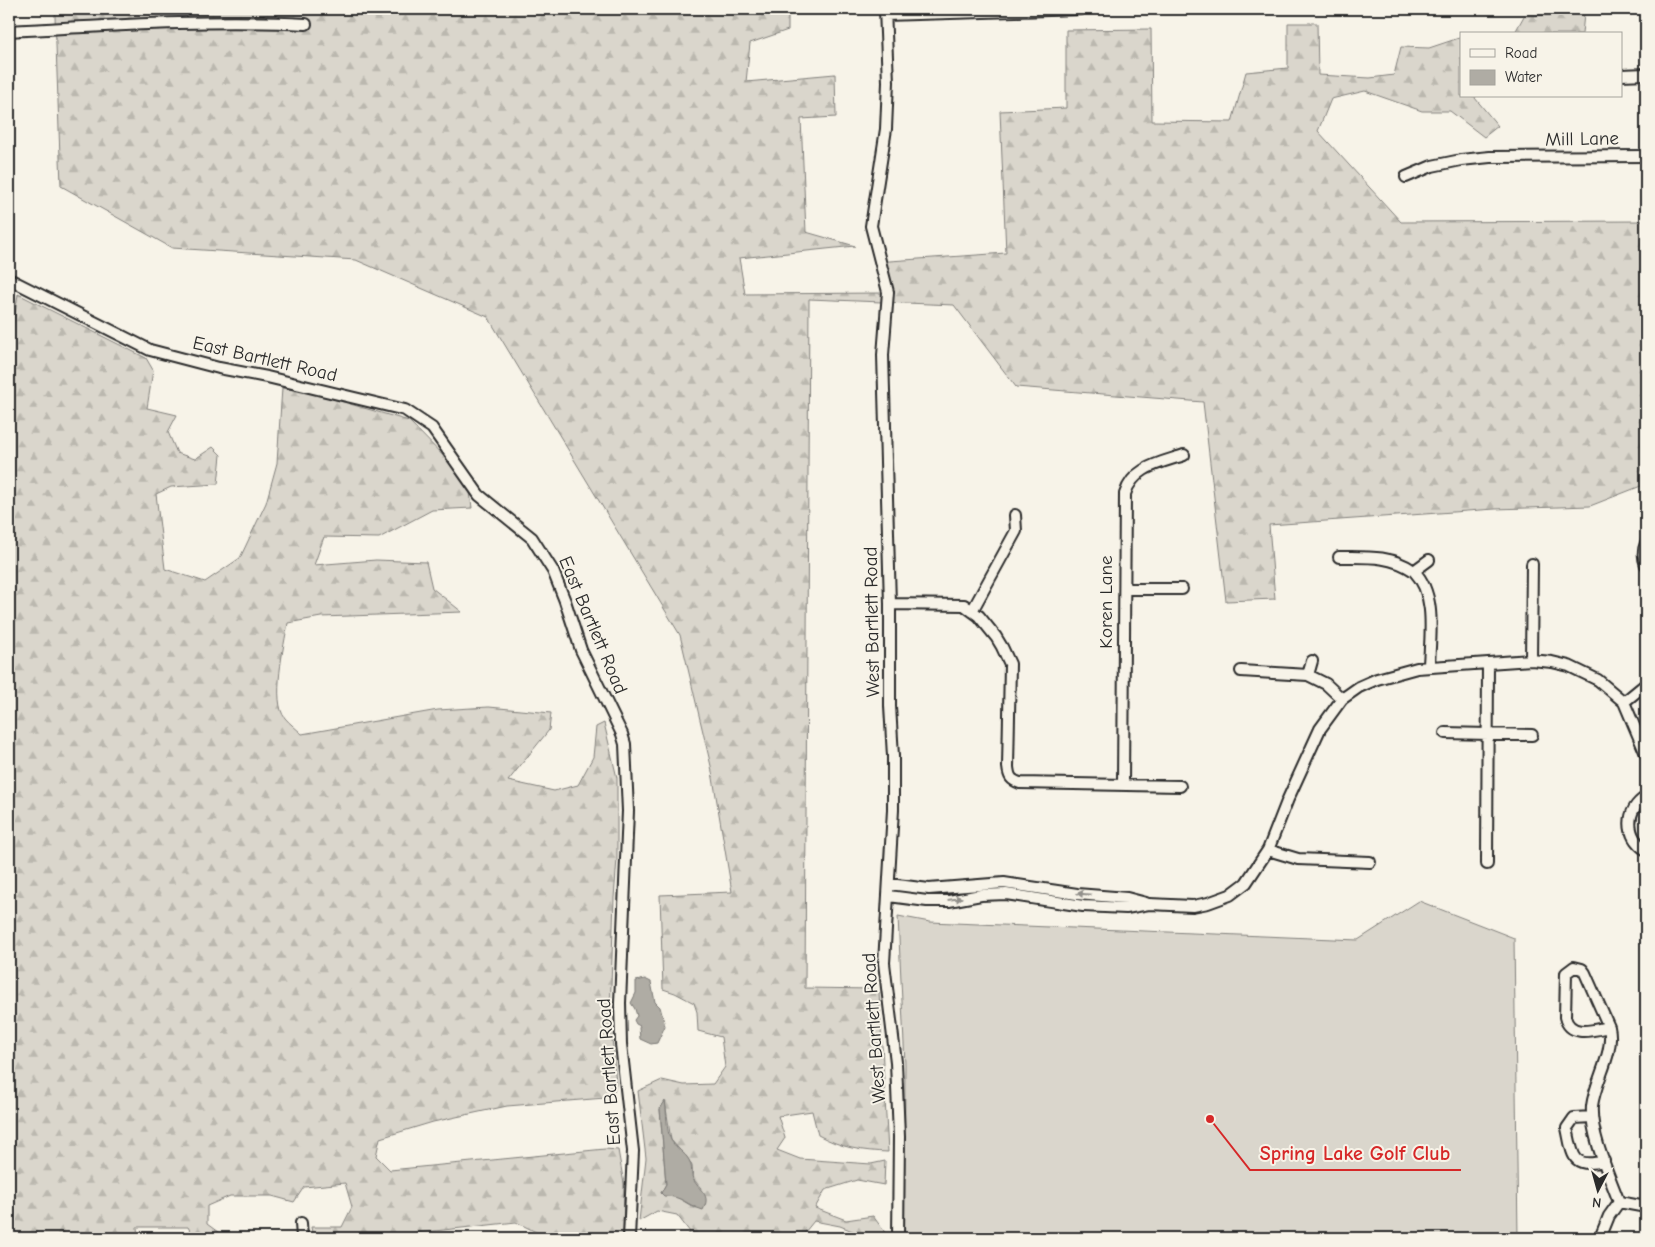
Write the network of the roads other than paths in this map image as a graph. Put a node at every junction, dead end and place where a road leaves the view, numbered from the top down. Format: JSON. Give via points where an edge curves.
{"nodes":[{"id":1,"x":1081,"y":9,"type":"edge"},
{"id":2,"x":885,"y":12,"type":"edge"},
{"id":3,"x":306,"y":24,"type":"dead end"},
{"id":4,"x":9,"y":30,"type":"edge"},
{"id":5,"x":1622,"y":74,"type":"edge"},
{"id":6,"x":1646,"y":74,"type":"edge"},
{"id":7,"x":1646,"y":156,"type":"edge"},
{"id":8,"x":1406,"y":177,"type":"dead end"},
{"id":9,"x":9,"y":279,"type":"edge"},
{"id":10,"x":1184,"y":455,"type":"dead end"},
{"id":11,"x":1015,"y":515,"type":"dead end"},
{"id":12,"x":1646,"y":543,"type":"edge"},
{"id":13,"x":1339,"y":557,"type":"dead end"},
{"id":14,"x":1429,"y":560,"type":"dead end"},
{"id":15,"x":1532,"y":564,"type":"dead end"},
{"id":16,"x":1646,"y":565,"type":"edge"},
{"id":17,"x":1414,"y":571,"type":"junction"},
{"id":18,"x":1125,"y":589,"type":"junction"},
{"id":19,"x":1182,"y":589,"type":"dead end"},
{"id":20,"x":890,"y":604,"type":"junction"},
{"id":21,"x":972,"y":611,"type":"junction"},
{"id":22,"x":1532,"y":660,"type":"junction"},
{"id":23,"x":1312,"y":661,"type":"dead end"},
{"id":24,"x":1488,"y":663,"type":"junction"},
{"id":25,"x":1429,"y":666,"type":"junction"},
{"id":26,"x":1241,"y":671,"type":"dead end"},
{"id":27,"x":1308,"y":675,"type":"junction"},
{"id":28,"x":1646,"y":684,"type":"edge"},
{"id":29,"x":1342,"y":699,"type":"junction"},
{"id":30,"x":1624,"y":702,"type":"junction"},
{"id":31,"x":1444,"y":733,"type":"dead end"},
{"id":32,"x":1486,"y":734,"type":"junction"},
{"id":33,"x":1532,"y":735,"type":"dead end"},
{"id":34,"x":1646,"y":754,"type":"edge"},
{"id":35,"x":1123,"y":785,"type":"junction"},
{"id":36,"x":1180,"y":786,"type":"dead end"},
{"id":37,"x":1646,"y":797,"type":"edge"},
{"id":38,"x":1645,"y":849,"type":"edge"},
{"id":39,"x":1268,"y":850,"type":"junction"},
{"id":40,"x":1370,"y":862,"type":"dead end"},
{"id":41,"x":1487,"y":864,"type":"dead end"},
{"id":42,"x":889,"y":884,"type":"junction"},
{"id":43,"x":929,"y":889,"type":"junction"},
{"id":44,"x":889,"y":896,"type":"junction"},
{"id":45,"x":1116,"y":897,"type":"junction"},
{"id":46,"x":928,"y":901,"type":"junction"},
{"id":47,"x":1149,"y":904,"type":"junction"},
{"id":48,"x":1114,"y":908,"type":"junction"},
{"id":49,"x":1609,"y":1027,"type":"junction"},
{"id":50,"x":1592,"y":1117,"type":"junction"},
{"id":51,"x":1604,"y":1161,"type":"junction"},
{"id":52,"x":1619,"y":1202,"type":"junction"},
{"id":53,"x":1646,"y":1206,"type":"edge"},
{"id":54,"x":300,"y":1223,"type":"dead end"},
{"id":55,"x":302,"y":1238,"type":"edge"},
{"id":56,"x":629,"y":1238,"type":"edge"},
{"id":57,"x":898,"y":1238,"type":"edge"},
{"id":58,"x":1600,"y":1238,"type":"edge"}],
"edges":[{"from":1,"to":2,"type":"street"},
{"from":2,"to":20,"type":"street","name":"West Bartlett Road","via":[[887,121],[870,226],[888,292],[883,355]]},
{"from":3,"to":4,"type":"street","via":[[182,22]]},
{"from":5,"to":6,"type":"street"},
{"from":7,"to":8,"type":"street","name":"Mill Lane","via":[[1490,157],[1432,166]]},
{"from":9,"to":56,"type":"street","name":"East Bartlett Road","via":[[150,350],[405,410],[432,428],[479,495],[532,538],[553,571],[581,650],[625,744],[628,811],[620,1003],[621,1044],[633,1151]]},
{"from":10,"to":18,"type":"street","name":"Koren Lane","via":[[1137,473],[1127,487]]},
{"from":11,"to":21,"type":"street","via":[[1016,531]]},
{"from":12,"to":16,"type":"street"},
{"from":13,"to":17,"type":"street","via":[[1388,558]]},
{"from":14,"to":17,"type":"street"},
{"from":15,"to":22,"type":"street"},
{"from":17,"to":25,"type":"street","via":[[1427,590]]},
{"from":18,"to":19,"type":"street"},
{"from":18,"to":35,"type":"street","name":"Koren Lane"},
{"from":20,"to":21,"type":"street","via":[[964,605]]},
{"from":20,"to":42,"type":"street","name":"West Bartlett Road","via":[[894,795]]},
{"from":21,"to":35,"type":"street","via":[[996,636],[1010,664],[1008,775],[1012,780],[1020,783]]},
{"from":22,"to":24,"type":"street"},
{"from":22,"to":30,"type":"street","via":[[1552,662],[1584,672]]},
{"from":23,"to":27,"type":"street"},
{"from":24,"to":25,"type":"street"},
{"from":24,"to":32,"type":"street"},
{"from":25,"to":29,"type":"street","via":[[1377,679]]},
{"from":26,"to":27,"type":"street"},
{"from":27,"to":29,"type":"street","via":[[1326,684]]},
{"from":28,"to":30,"type":"street"},
{"from":29,"to":39,"type":"street","via":[[1320,729]]},
{"from":30,"to":34,"type":"street"},
{"from":31,"to":32,"type":"street"},
{"from":32,"to":33,"type":"street"},
{"from":32,"to":41,"type":"street"},
{"from":35,"to":36,"type":"street"},
{"from":37,"to":38,"type":"street","via":[[1636,805],[1630,826],[1631,833]]},
{"from":39,"to":40,"type":"street","via":[[1298,859]]},
{"from":39,"to":47,"type":"street","via":[[1246,883],[1230,895],[1193,906]]},
{"from":42,"to":43,"type":"street"},
{"from":42,"to":44,"type":"street","name":"West Bartlett Road"},
{"from":45,"to":43,"type":"street","one_way":true,"via":[[1004,883]]},
{"from":43,"to":46,"type":"street"},
{"from":44,"to":46,"type":"street"},
{"from":44,"to":57,"type":"street","name":"West Bartlett Road","via":[[884,963],[896,1062]]},
{"from":45,"to":47,"type":"street"},
{"from":45,"to":48,"type":"street"},
{"from":46,"to":48,"type":"street","one_way":true,"via":[[1006,894]]},
{"from":47,"to":48,"type":"street"},
{"from":49,"to":49,"type":"street","via":[[1585,973],[1578,967],[1570,968],[1565,978],[1568,1026],[1582,1031]]},
{"from":49,"to":50,"type":"street","via":[[1608,1051],[1595,1092]]},
{"from":50,"to":51,"type":"street"},
{"from":50,"to":51,"type":"street","via":[[1574,1118],[1569,1124],[1573,1155],[1588,1164]]},
{"from":51,"to":52,"type":"street"},
{"from":52,"to":53,"type":"street"},
{"from":52,"to":58,"type":"street"},
{"from":54,"to":55,"type":"street"}]}
